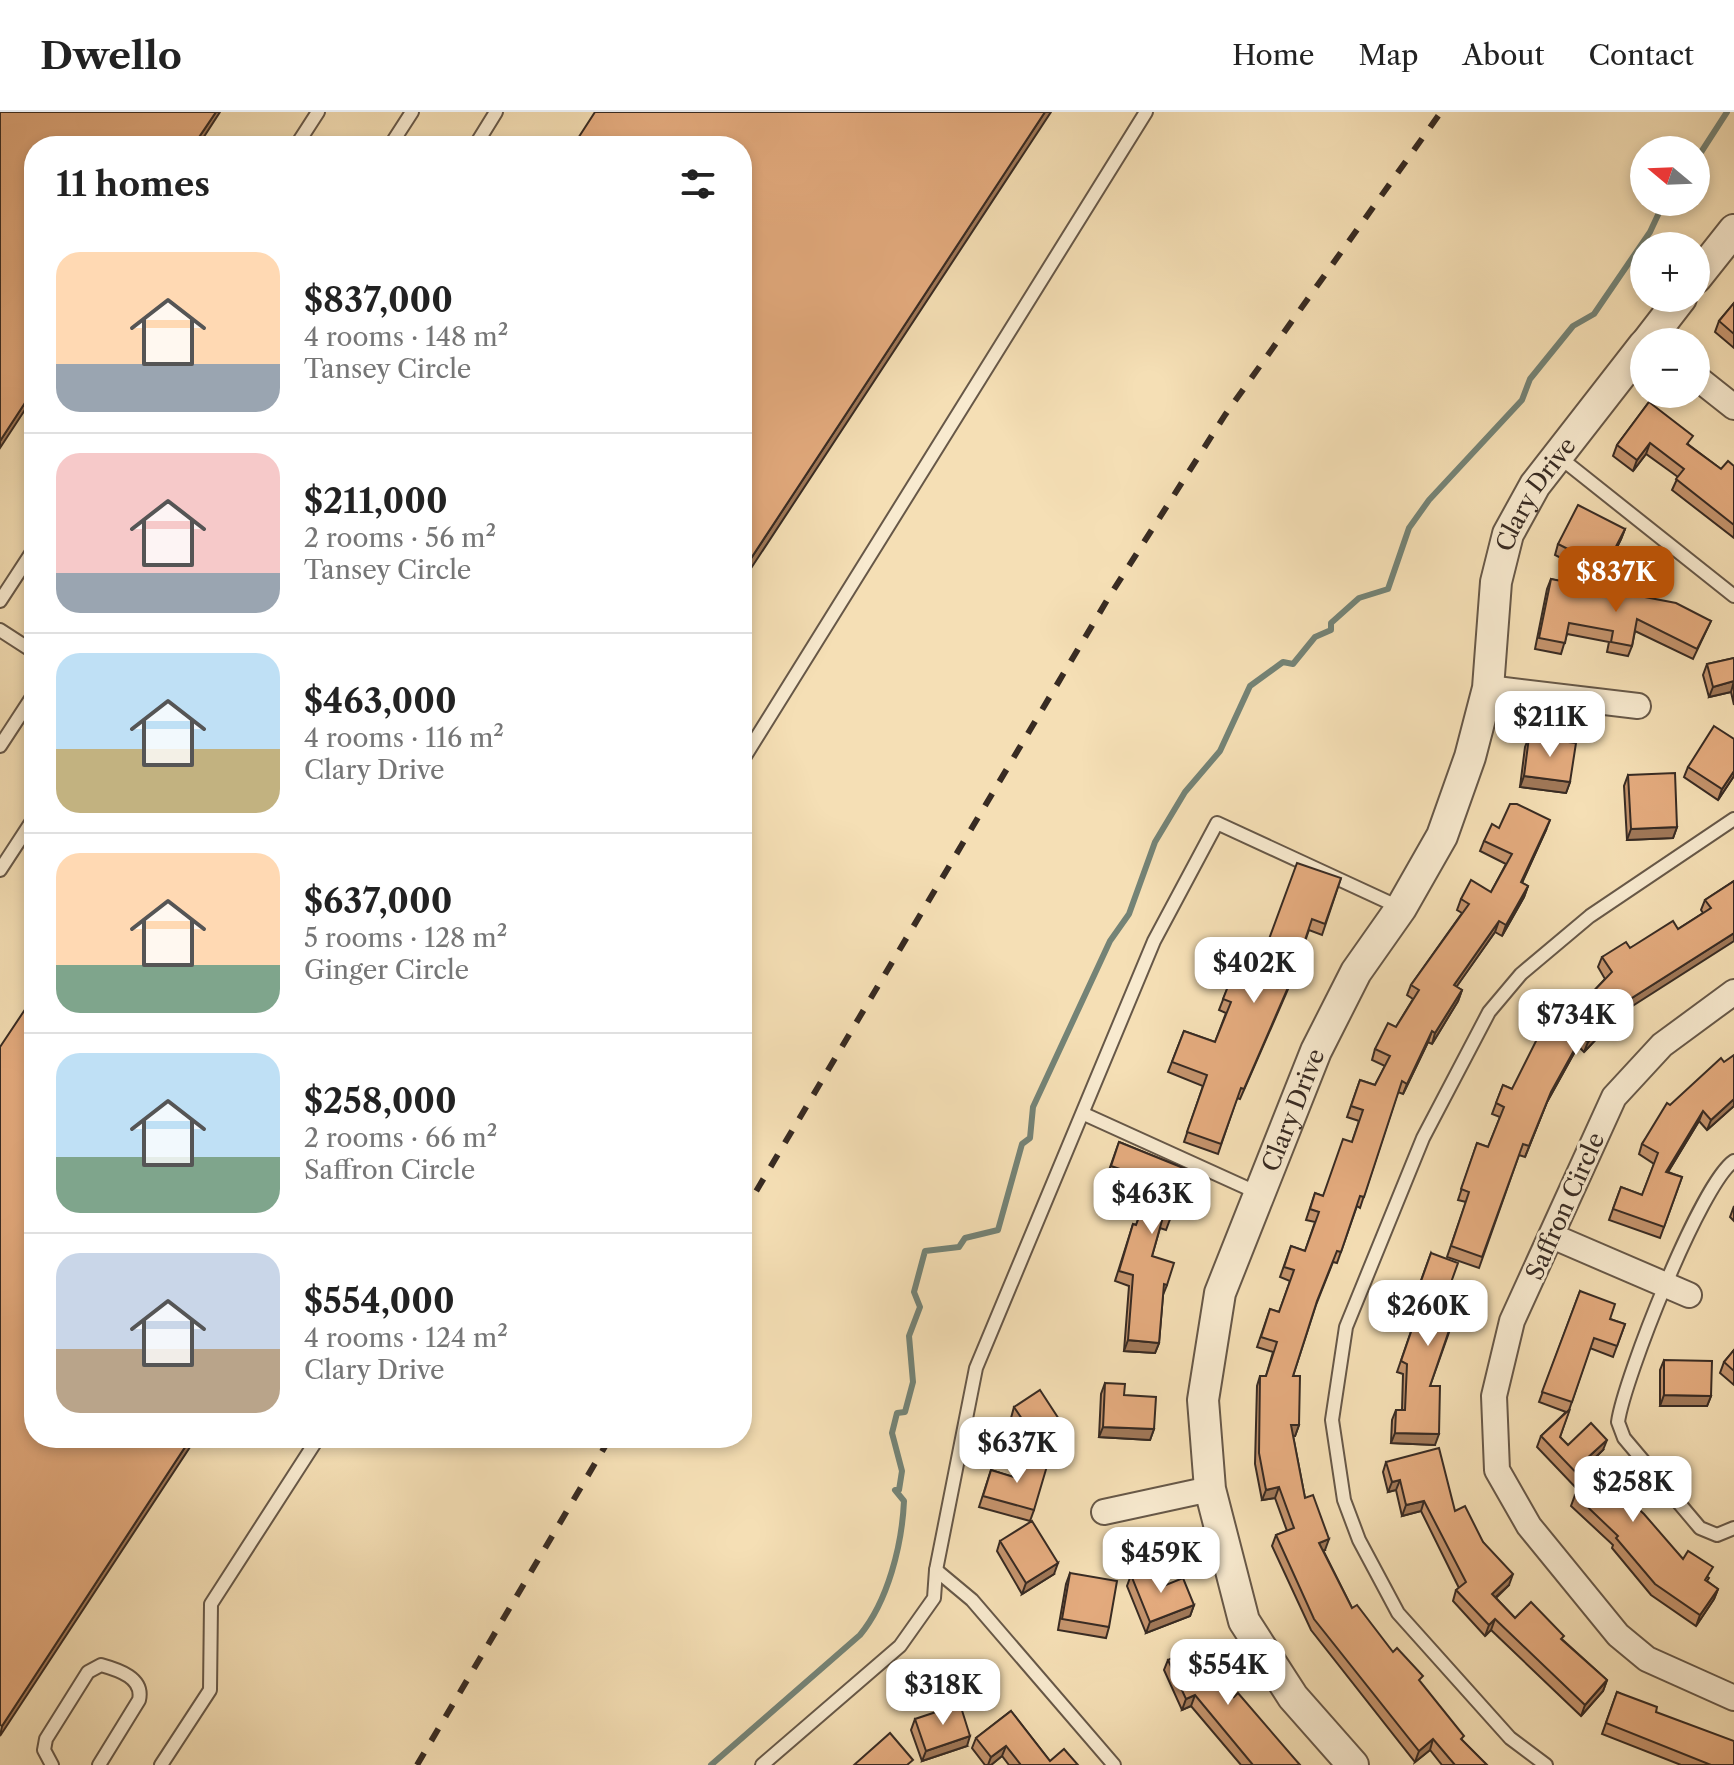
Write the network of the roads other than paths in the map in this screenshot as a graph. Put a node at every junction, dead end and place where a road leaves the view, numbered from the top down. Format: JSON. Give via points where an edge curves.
{"nodes":[{"id":1,"x":318,"y":112,"type":"edge"},
{"id":2,"x":412,"y":112,"type":"edge"},
{"id":3,"x":496,"y":112,"type":"edge"},
{"id":4,"x":1146,"y":112,"type":"edge"},
{"id":5,"x":302,"y":136,"type":"edge"},
{"id":6,"x":396,"y":136,"type":"edge"},
{"id":7,"x":481,"y":136,"type":"edge"},
{"id":8,"x":1734,"y":230,"type":"edge"},
{"id":9,"x":1710,"y":260,"type":"edge"},
{"id":10,"x":1630,"y":365,"type":"edge"},
{"id":11,"x":1710,"y":388,"type":"edge"},
{"id":12,"x":1734,"y":407,"type":"edge"},
{"id":13,"x":1558,"y":456,"type":"junction"},
{"id":14,"x":24,"y":564,"type":"edge"},
{"id":15,"x":1734,"y":596,"type":"edge"},
{"id":16,"x":0,"y":601,"type":"edge"},
{"id":17,"x":0,"y":630,"type":"edge"},
{"id":18,"x":24,"y":646,"type":"edge"},
{"id":19,"x":1488,"y":688,"type":"junction"},
{"id":20,"x":1638,"y":706,"type":"dead end"},
{"id":21,"x":24,"y":709,"type":"edge"},
{"id":22,"x":752,"y":745,"type":"edge"},
{"id":23,"x":0,"y":746,"type":"edge"},
{"id":24,"x":1734,"y":819,"type":"edge"},
{"id":25,"x":24,"y":833,"type":"edge"},
{"id":26,"x":0,"y":870,"type":"edge"},
{"id":27,"x":1401,"y":908,"type":"junction"},
{"id":28,"x":1734,"y":992,"type":"edge"},
{"id":29,"x":1084,"y":1114,"type":"junction"},
{"id":30,"x":1734,"y":1161,"type":"edge"},
{"id":31,"x":1258,"y":1193,"type":"junction"},
{"id":32,"x":1552,"y":1236,"type":"junction"},
{"id":33,"x":1666,"y":1285,"type":"junction"},
{"id":34,"x":1689,"y":1295,"type":"dead end"},
{"id":35,"x":312,"y":1448,"type":"edge"},
{"id":36,"x":1210,"y":1489,"type":"junction"},
{"id":37,"x":1104,"y":1512,"type":"dead end"},
{"id":38,"x":1734,"y":1528,"type":"edge"},
{"id":39,"x":936,"y":1570,"type":"junction"},
{"id":40,"x":1734,"y":1698,"type":"edge"},
{"id":41,"x":52,"y":1765,"type":"edge"},
{"id":42,"x":99,"y":1765,"type":"edge"},
{"id":43,"x":161,"y":1765,"type":"edge"},
{"id":44,"x":762,"y":1765,"type":"edge"},
{"id":45,"x":1114,"y":1765,"type":"edge"},
{"id":46,"x":1353,"y":1765,"type":"edge"},
{"id":47,"x":1546,"y":1765,"type":"edge"}],
"edges":[{"from":1,"to":5,"type":"lane"},
{"from":2,"to":6,"type":"lane"},
{"from":3,"to":7,"type":"lane"},
{"from":4,"to":22,"type":"lane"},
{"from":8,"to":9,"type":"street"},
{"from":10,"to":13,"type":"street","name":"Clary Drive"},
{"from":11,"to":12,"type":"street"},
{"from":13,"to":15,"type":"lane"},
{"from":13,"to":19,"type":"street","name":"Clary Drive","via":[[1508,534],[1496,582]]},
{"from":14,"to":16,"type":"lane"},
{"from":17,"to":18,"type":"lane"},
{"from":19,"to":20,"type":"street"},
{"from":19,"to":27,"type":"street","name":"Clary Drive","via":[[1442,836]]},
{"from":21,"to":23,"type":"lane"},
{"from":24,"to":47,"type":"lane","via":[[1590,916],[1521,974],[1489,1012],[1423,1138],[1346,1327],[1332,1420],[1344,1500],[1359,1540],[1398,1613],[1510,1738]]},
{"from":25,"to":26,"type":"lane"},
{"from":27,"to":29,"type":"lane","via":[[1217,823],[1154,941]]},
{"from":27,"to":31,"type":"street","name":"Clary Drive","via":[[1356,972],[1322,1037]]},
{"from":28,"to":32,"type":"street","name":"Saffron Circle","via":[[1662,1045],[1614,1097]]},
{"from":29,"to":31,"type":"lane"},
{"from":29,"to":39,"type":"lane","via":[[976,1368]]},
{"from":30,"to":33,"type":"lane","via":[[1718,1176]]},
{"from":31,"to":36,"type":"street","name":"Clary Drive","via":[[1220,1293],[1215,1323],[1203,1400]]},
{"from":32,"to":33,"type":"street"},
{"from":32,"to":40,"type":"street","name":"Saffron Circle","via":[[1512,1321],[1501,1366],[1494,1396],[1497,1470],[1529,1526],[1618,1635],[1657,1664]]},
{"from":33,"to":34,"type":"street"},
{"from":33,"to":38,"type":"lane","via":[[1618,1422],[1624,1438],[1700,1528],[1717,1535]]},
{"from":35,"to":43,"type":"lane","via":[[211,1604],[210,1690]]},
{"from":36,"to":37,"type":"street"},
{"from":36,"to":46,"type":"street","name":"Clary Drive","via":[[1244,1621],[1293,1697]]},
{"from":39,"to":44,"type":"lane","via":[[934,1598],[900,1646]]},
{"from":39,"to":45,"type":"lane","via":[[972,1600]]},
{"from":41,"to":42,"type":"lane","via":[[44,1750],[46,1739],[88,1672],[101,1665],[117,1670],[141,1690]]}]}
